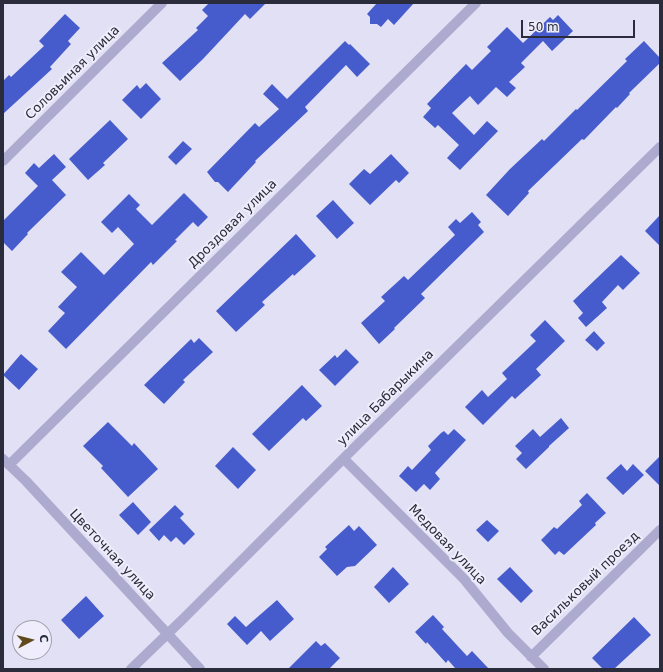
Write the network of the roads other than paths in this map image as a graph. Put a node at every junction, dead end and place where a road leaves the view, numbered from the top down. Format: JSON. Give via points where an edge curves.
{"nodes":[{"id":1,"x":162,"y":3,"type":"edge"},
{"id":2,"x":476,"y":3,"type":"edge"},
{"id":3,"x":660,"y":147,"type":"edge"},
{"id":4,"x":3,"y":161,"type":"edge"},
{"id":5,"x":344,"y":459,"type":"junction"},
{"id":6,"x":6,"y":462,"type":"edge"},
{"id":7,"x":660,"y":530,"type":"edge"},
{"id":8,"x":168,"y":634,"type":"junction"},
{"id":9,"x":531,"y":657,"type":"junction"},
{"id":10,"x":131,"y":669,"type":"edge"},
{"id":11,"x":200,"y":669,"type":"edge"},
{"id":12,"x":544,"y":669,"type":"edge"}],
"edges":[{"from":1,"to":4,"type":"street","name":"Соловьиная улица"},
{"from":2,"to":6,"type":"street","name":"Дроздовая улица"},
{"from":3,"to":5,"type":"street","name":"улица Бабарыкина"},
{"from":5,"to":8,"type":"street","name":"улица Бабарыкина"},
{"from":5,"to":9,"type":"street","name":"Медовая улица","via":[[464,578],[508,633]]},
{"from":6,"to":8,"type":"street","name":"Цветочная улица"},
{"from":7,"to":9,"type":"street","name":"Васильковый проезд"},
{"from":8,"to":10,"type":"street","name":"улица Бабарыкина"},
{"from":8,"to":11,"type":"street","name":"Цветочная улица"},
{"from":9,"to":12,"type":"street","name":"Медовая улица"}]}
